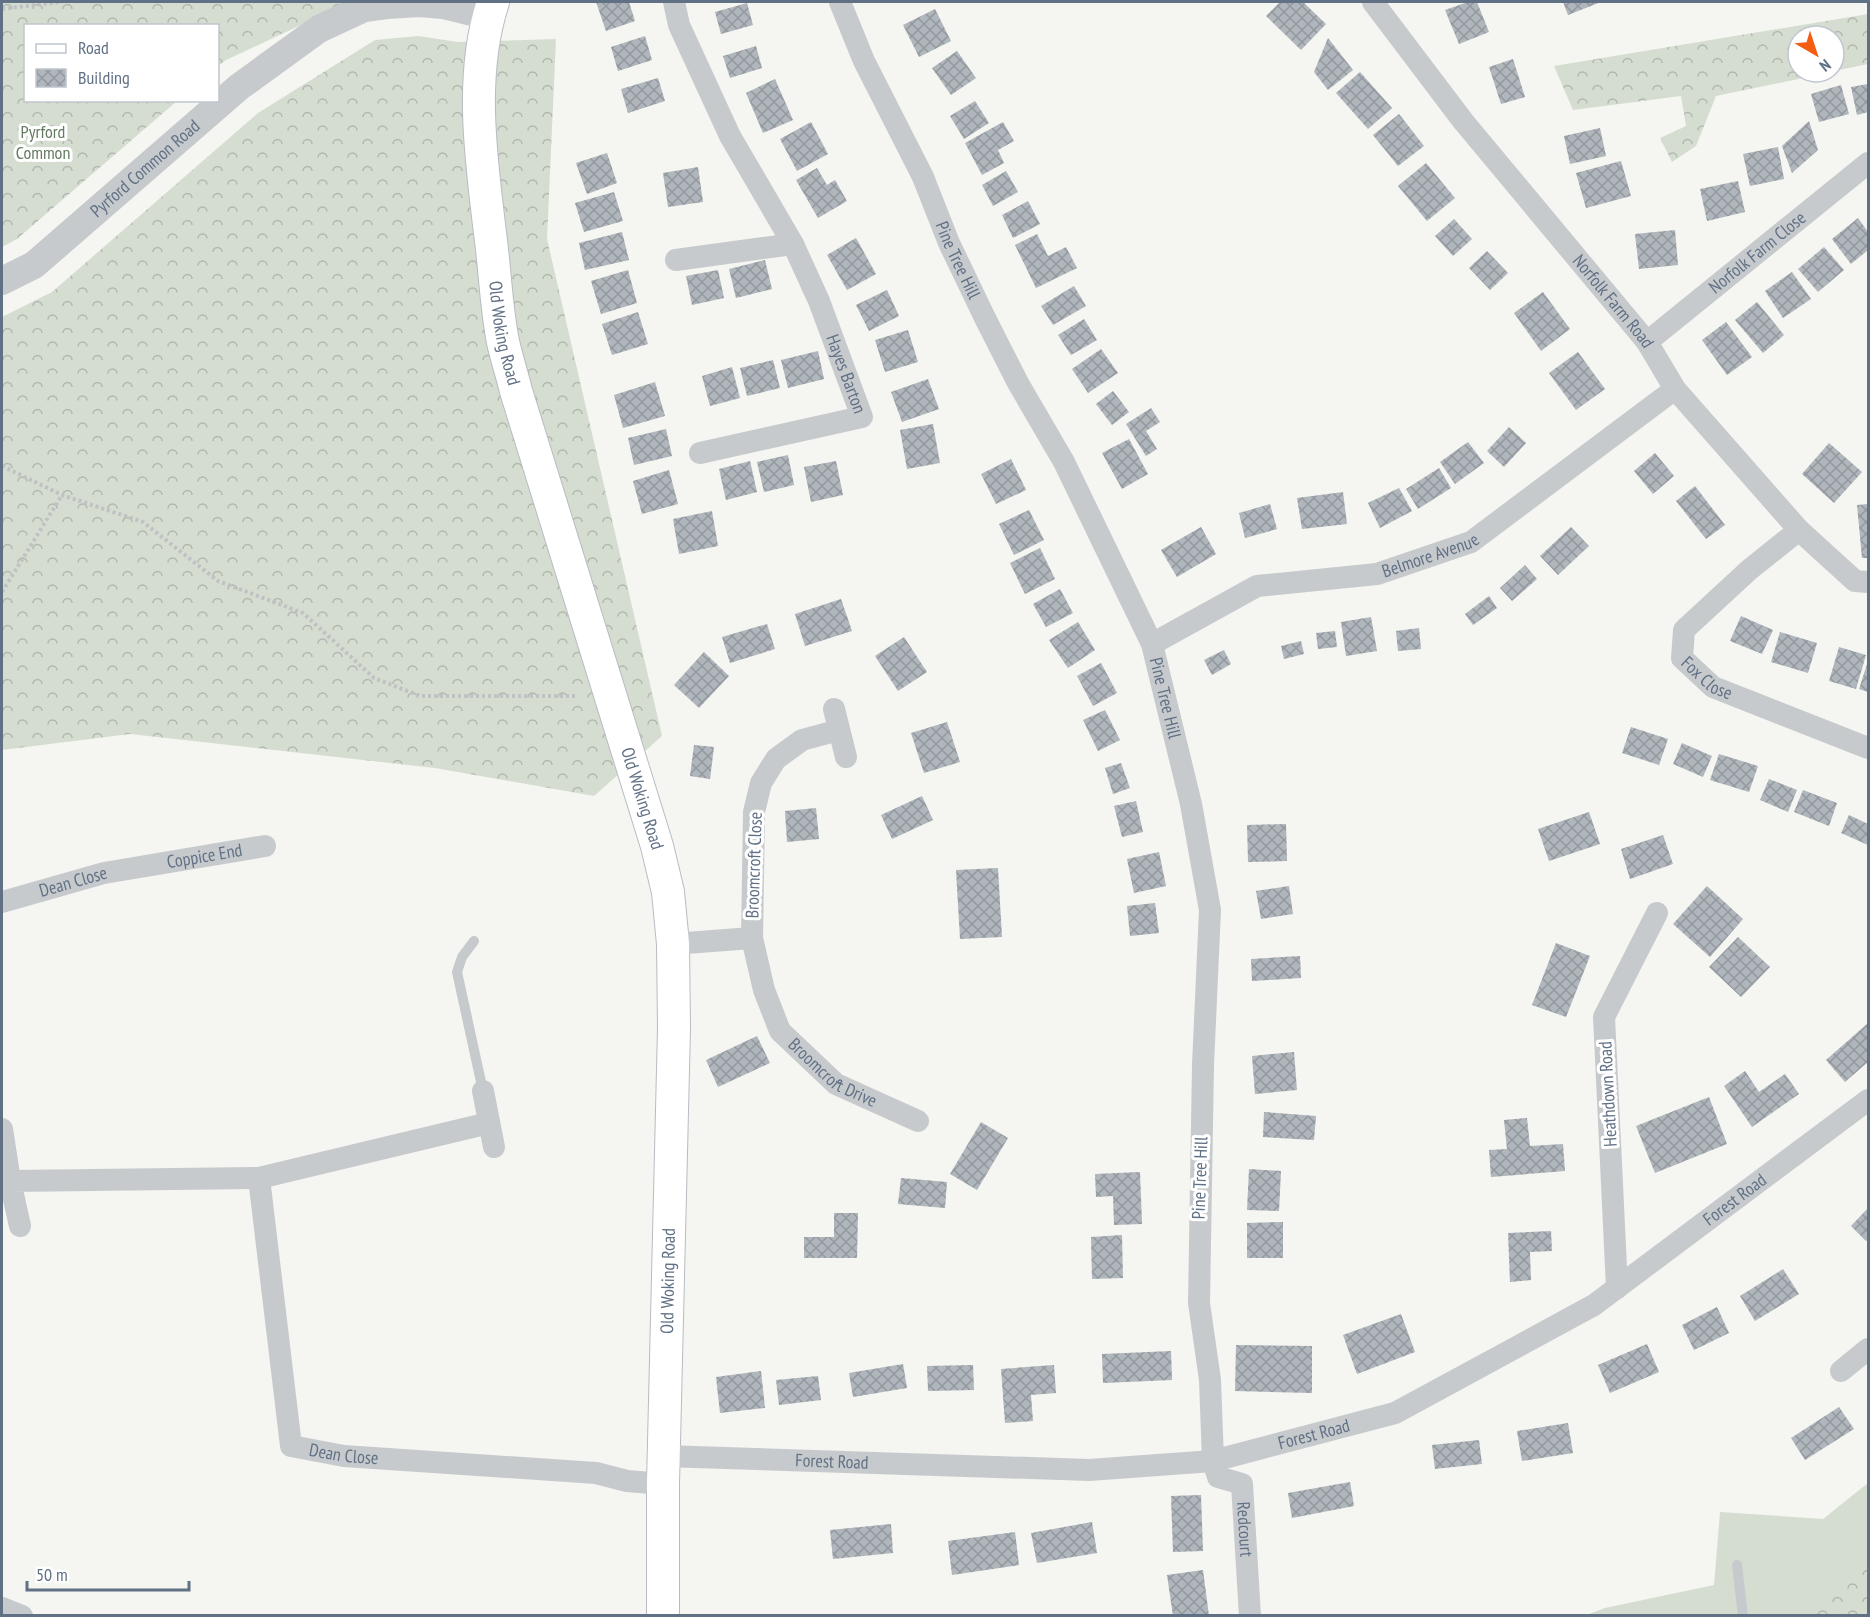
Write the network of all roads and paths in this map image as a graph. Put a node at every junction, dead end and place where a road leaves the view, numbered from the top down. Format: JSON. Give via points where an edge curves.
{"nodes":[{"id":1,"x":60,"y":2,"type":"edge"},
{"id":2,"x":674,"y":2,"type":"edge"},
{"id":3,"x":840,"y":2,"type":"edge"},
{"id":4,"x":1373,"y":2,"type":"edge"},
{"id":5,"x":2,"y":9,"type":"edge"},
{"id":6,"x":491,"y":9,"type":"edge"},
{"id":7,"x":1869,"y":163,"type":"edge"},
{"id":8,"x":793,"y":244,"type":"junction"},
{"id":9,"x":676,"y":260,"type":"dead end"},
{"id":10,"x":2,"y":281,"type":"edge"},
{"id":11,"x":1647,"y":342,"type":"junction"},
{"id":12,"x":1675,"y":389,"type":"junction"},
{"id":13,"x":700,"y":453,"type":"dead end"},
{"id":14,"x":2,"y":466,"type":"edge"},
{"id":15,"x":62,"y":495,"type":"junction"},
{"id":16,"x":1799,"y":530,"type":"junction"},
{"id":17,"x":1869,"y":582,"type":"edge"},
{"id":18,"x":2,"y":592,"type":"edge"},
{"id":19,"x":1152,"y":644,"type":"junction"},
{"id":20,"x":578,"y":696,"type":"dead end"},
{"id":21,"x":1869,"y":748,"type":"edge"},
{"id":22,"x":846,"y":758,"type":"dead end"},
{"id":23,"x":265,"y":846,"type":"dead end"},
{"id":24,"x":146,"y":867,"type":"joint"},
{"id":25,"x":2,"y":902,"type":"edge"},
{"id":26,"x":1657,"y":913,"type":"dead end"},
{"id":27,"x":752,"y":938,"type":"junction"},
{"id":28,"x":474,"y":941,"type":"dead end"},
{"id":29,"x":673,"y":944,"type":"junction"},
{"id":30,"x":483,"y":1091,"type":"joint"},
{"id":31,"x":1869,"y":1100,"type":"edge"},
{"id":32,"x":918,"y":1121,"type":"dead end"},
{"id":33,"x":489,"y":1123,"type":"junction"},
{"id":34,"x":2,"y":1129,"type":"edge"},
{"id":35,"x":494,"y":1147,"type":"dead end"},
{"id":36,"x":260,"y":1178,"type":"junction"},
{"id":37,"x":10,"y":1182,"type":"junction"},
{"id":38,"x":20,"y":1226,"type":"dead end"},
{"id":39,"x":1617,"y":1287,"type":"junction"},
{"id":40,"x":1869,"y":1349,"type":"edge"},
{"id":41,"x":1841,"y":1371,"type":"dead end"},
{"id":42,"x":1213,"y":1461,"type":"junction"},
{"id":43,"x":664,"y":1470,"type":"junction"},
{"id":44,"x":1737,"y":1565,"type":"dead end"},
{"id":45,"x":2,"y":1608,"type":"edge"},
{"id":46,"x":22,"y":1616,"type":"edge"},
{"id":47,"x":663,"y":1616,"type":"edge"},
{"id":48,"x":1250,"y":1616,"type":"edge"},
{"id":49,"x":1743,"y":1616,"type":"edge"}],
"edges":[{"from":1,"to":5,"type":"path"},
{"from":2,"to":8,"type":"street","name":"Hayes Barton","via":[[679,25],[730,136]]},
{"from":3,"to":19,"type":"street","name":"Pine Tree Hill","via":[[985,318],[1064,462]]},
{"from":4,"to":11,"type":"street","name":"Norfolk Farm Road","via":[[1463,121]]},
{"from":6,"to":10,"type":"street","name":"Pyrford Common Road","via":[[419,3],[387,5],[364,8],[319,29],[239,87],[34,265]]},
{"from":6,"to":29,"type":"main road","name":"Old Woking Road","via":[[480,65],[480,113],[503,341],[657,846],[668,892]]},
{"from":7,"to":11,"type":"street","name":"Norfolk Farm Close"},
{"from":8,"to":9,"type":"street"},
{"from":8,"to":13,"type":"street","name":"Hayes Barton","via":[[819,301],[862,417]]},
{"from":11,"to":12,"type":"street","name":"Norfolk Farm Road"},
{"from":12,"to":16,"type":"street","name":"Norfolk Farm Road"},
{"from":12,"to":19,"type":"street","name":"Belmore Avenue","via":[[1471,542],[1377,574],[1257,586]]},
{"from":14,"to":15,"type":"path"},
{"from":15,"to":18,"type":"path"},
{"from":15,"to":20,"type":"path","via":[[143,522],[218,581],[303,614],[374,678],[392,686],[420,696]]},
{"from":16,"to":17,"type":"street","name":"Norfolk Farm Road","via":[[1855,581]]},
{"from":16,"to":21,"type":"street","name":"Fox Close","via":[[1684,630],[1682,658],[1713,687]]},
{"from":19,"to":42,"type":"street","name":"Pine Tree Hill","via":[[1191,804],[1210,910],[1199,1303],[1210,1380]]},
{"from":22,"to":27,"type":"street","name":"Broomcroft Close","via":[[837,720],[776,759],[761,783],[754,812]]},
{"from":23,"to":24,"type":"street","name":"Coppice End"},
{"from":24,"to":25,"type":"street","name":"Dean Close","via":[[104,873]]},
{"from":26,"to":39,"type":"street","name":"Heathdown Road","via":[[1604,1017]]},
{"from":27,"to":29,"type":"street"},
{"from":27,"to":32,"type":"street","name":"Broomcroft Drive","via":[[764,990],[780,1031],[836,1084]]},
{"from":28,"to":30,"type":"lane","via":[[457,972]]},
{"from":29,"to":43,"type":"main road","name":"Old Woking Road"},
{"from":30,"to":33,"type":"street"},
{"from":31,"to":39,"type":"street","name":"Forest Road"},
{"from":33,"to":35,"type":"street"},
{"from":33,"to":36,"type":"street"},
{"from":34,"to":37,"type":"street"},
{"from":36,"to":37,"type":"street"},
{"from":36,"to":43,"type":"street","name":"Dean Close","via":[[291,1446],[344,1456],[596,1473],[627,1481]]},
{"from":37,"to":38,"type":"street"},
{"from":39,"to":42,"type":"street","name":"Forest Road","via":[[1594,1305],[1395,1413]]},
{"from":40,"to":41,"type":"street"},
{"from":42,"to":43,"type":"street","name":"Forest Road","via":[[1089,1470]]},
{"from":42,"to":48,"type":"street","name":"Redcourt","via":[[1218,1477],[1242,1484]]},
{"from":43,"to":47,"type":"main road","name":"Old Woking Road"},
{"from":44,"to":49,"type":"lane"},
{"from":45,"to":46,"type":"street"}]}
